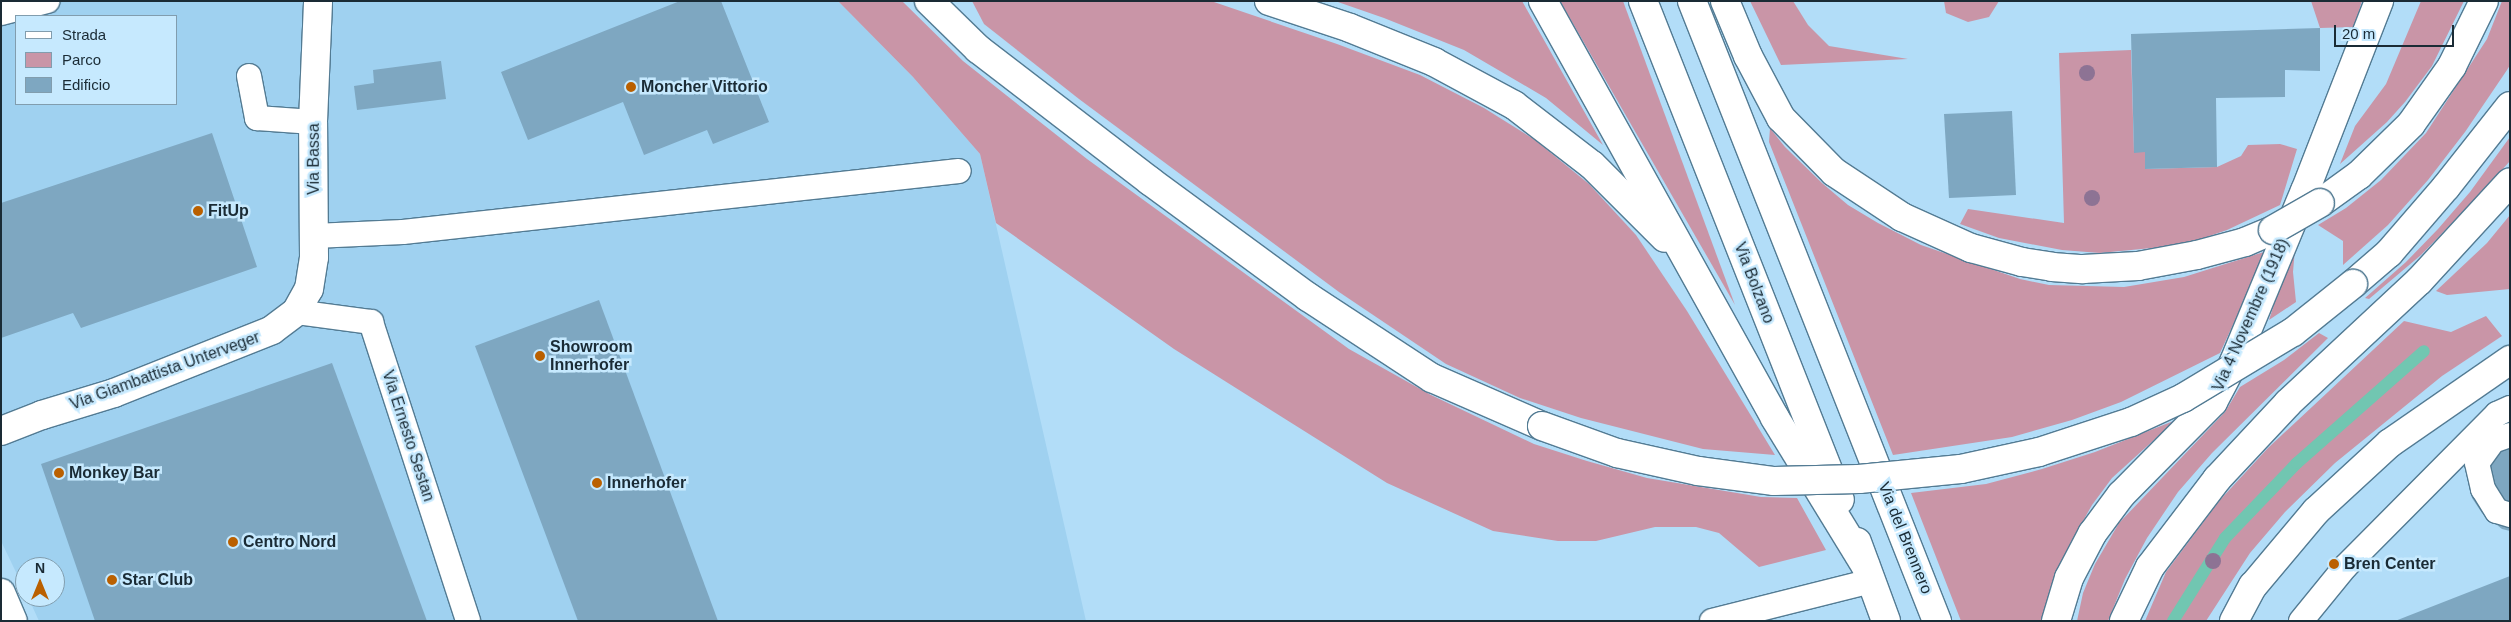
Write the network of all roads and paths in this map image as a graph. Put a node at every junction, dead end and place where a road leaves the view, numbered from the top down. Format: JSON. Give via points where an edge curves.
{"nodes":[{"id":1,"x":47,"y":1,"type":"edge"},
{"id":2,"x":318,"y":1,"type":"edge"},
{"id":3,"x":929,"y":1,"type":"edge"},
{"id":4,"x":1269,"y":1,"type":"edge"},
{"id":5,"x":1543,"y":1,"type":"edge"},
{"id":6,"x":1644,"y":1,"type":"edge"},
{"id":7,"x":1692,"y":1,"type":"edge"},
{"id":8,"x":1725,"y":1,"type":"edge"},
{"id":9,"x":2379,"y":1,"type":"edge"},
{"id":10,"x":2484,"y":1,"type":"edge"},
{"id":11,"x":1,"y":13,"type":"edge"},
{"id":12,"x":248,"y":76,"type":"dead end"},
{"id":13,"x":2510,"y":106,"type":"edge"},
{"id":14,"x":313,"y":122,"type":"junction"},
{"id":15,"x":959,"y":171,"type":"dead end"},
{"id":16,"x":2510,"y":182,"type":"edge"},
{"id":17,"x":314,"y":236,"type":"junction"},
{"id":18,"x":1685,"y":259,"type":"junction"},
{"id":19,"x":296,"y":312,"type":"junction"},
{"id":20,"x":2510,"y":360,"type":"edge"},
{"id":21,"x":2510,"y":408,"type":"edge"},
{"id":22,"x":1,"y":431,"type":"edge"},
{"id":23,"x":2510,"y":435,"type":"edge"},
{"id":24,"x":2510,"y":515,"type":"edge"},
{"id":25,"x":1868,"y":573,"type":"junction"},
{"id":26,"x":1,"y":593,"type":"edge"},
{"id":27,"x":13,"y":621,"type":"edge"},
{"id":28,"x":468,"y":621,"type":"edge"},
{"id":29,"x":1712,"y":621,"type":"edge"},
{"id":30,"x":1886,"y":621,"type":"edge"},
{"id":31,"x":1937,"y":621,"type":"edge"},
{"id":32,"x":2056,"y":621,"type":"edge"},
{"id":33,"x":2124,"y":621,"type":"edge"},
{"id":34,"x":2234,"y":621,"type":"edge"},
{"id":35,"x":2301,"y":621,"type":"edge"}],
"edges":[{"from":1,"to":11,"type":"lane"},
{"from":2,"to":14,"type":"main road","name":"Via Bassa"},
{"from":3,"to":13,"type":"main road","bridge":true,"via":[[978,49],[1150,181],[1308,297],[1432,378],[1542,426],[1617,453],[1698,471],[1774,481],[1859,479],[1961,469],[2039,452],[2131,422],[2183,398],[2293,332],[2354,284],[2395,246]]},
{"from":4,"to":18,"type":"main road","via":[[1350,28],[1434,62],[1514,105],[1592,165]]},
{"from":5,"to":18,"type":"main road"},
{"from":6,"to":25,"type":"main road","name":"Via Bolzano"},
{"from":7,"to":31,"type":"main road","name":"Via del Brennero"},
{"from":8,"to":10,"type":"main road","bridge":true,"via":[[1748,56],[1781,118],[1834,172],[1902,217],[1971,248],[2052,267],[2138,266],[2197,255],[2245,242],[2327,200],[2359,176],[2411,124],[2452,66]]},
{"from":9,"to":32,"type":"main road","name":"Via 4 Novembre (1918)","via":[[2234,362],[2213,402],[2121,495],[2092,534],[2069,578]]},
{"from":12,"to":14,"type":"lane","via":[[257,118]]},
{"from":14,"to":17,"type":"main road","name":"Via Bassa"},
{"from":15,"to":17,"type":"lane","via":[[403,232]]},
{"from":16,"to":33,"type":"main road","via":[[2419,281],[2288,403],[2216,479],[2150,566]]},
{"from":17,"to":19,"type":"main road","name":"Via Bassa","via":[[309,288]]},
{"from":18,"to":25,"type":"main road"},
{"from":19,"to":22,"type":"main road","name":"Via Giambattista Unterveger","via":[[263,334],[114,393]]},
{"from":19,"to":28,"type":"lane","name":"Via Ernesto Sestan","via":[[371,322]]},
{"from":20,"to":34,"type":"main road","via":[[2390,443],[2316,511],[2253,586]]},
{"from":21,"to":35,"type":"lane","via":[[2497,414],[2345,566]]},
{"from":23,"to":24,"type":"lane","via":[[2493,441],[2478,463],[2483,489],[2497,511]]},
{"from":25,"to":29,"type":"lane"},
{"from":25,"to":30,"type":"main road"},
{"from":26,"to":27,"type":"main road"}]}
